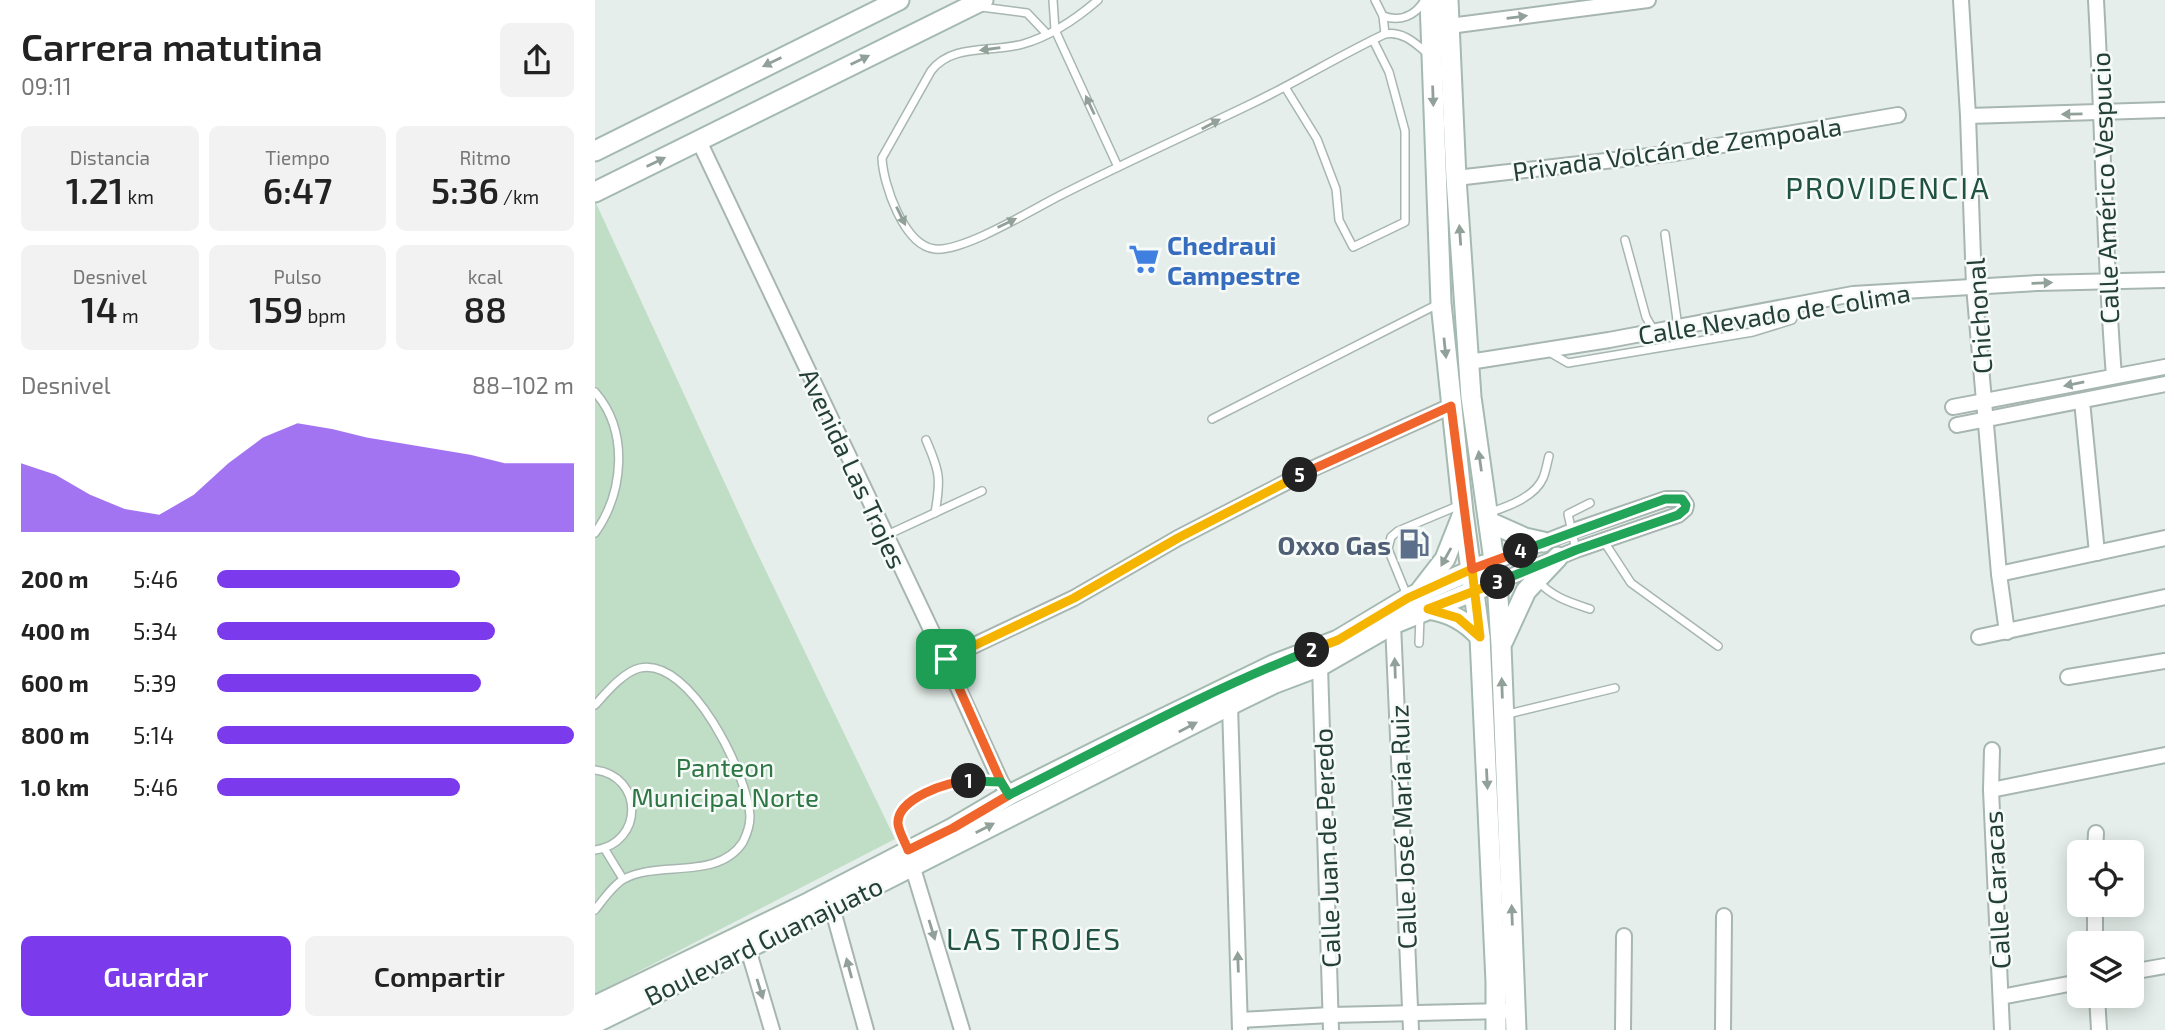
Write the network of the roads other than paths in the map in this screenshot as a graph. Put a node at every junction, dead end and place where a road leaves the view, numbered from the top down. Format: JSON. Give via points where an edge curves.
{"nodes":[{"id":1,"x":899,"y":0,"type":"edge"},
{"id":2,"x":1053,"y":0,"type":"edge"},
{"id":3,"x":1098,"y":0,"type":"edge"},
{"id":4,"x":1375,"y":0,"type":"edge"},
{"id":5,"x":1427,"y":0,"type":"edge"},
{"id":6,"x":1448,"y":0,"type":"edge"},
{"id":7,"x":1649,"y":0,"type":"edge"},
{"id":8,"x":1961,"y":0,"type":"edge"},
{"id":9,"x":2096,"y":0,"type":"edge"},
{"id":10,"x":977,"y":3,"type":"edge"},
{"id":11,"x":1598,"y":3,"type":"edge"},
{"id":12,"x":1383,"y":16,"type":"junction"},
{"id":13,"x":1440,"y":27,"type":"junction"},
{"id":14,"x":1051,"y":32,"type":"junction"},
{"id":15,"x":1385,"y":34,"type":"junction"},
{"id":16,"x":1373,"y":40,"type":"junction"},
{"id":17,"x":1432,"y":57,"type":"junction"},
{"id":18,"x":1285,"y":87,"type":"junction"},
{"id":19,"x":2165,"y":110,"type":"edge"},
{"id":20,"x":2102,"y":113,"type":"junction"},
{"id":21,"x":1898,"y":115,"type":"dead end"},
{"id":22,"x":1968,"y":116,"type":"junction"},
{"id":23,"x":699,"y":141,"type":"junction"},
{"id":24,"x":595,"y":151,"type":"edge"},
{"id":25,"x":1118,"y":167,"type":"junction"},
{"id":26,"x":1456,"y":178,"type":"junction"},
{"id":27,"x":595,"y":192,"type":"edge"},
{"id":28,"x":1665,"y":234,"type":"dead end"},
{"id":29,"x":1625,"y":240,"type":"dead end"},
{"id":30,"x":2165,"y":280,"type":"edge"},
{"id":31,"x":2106,"y":282,"type":"junction"},
{"id":32,"x":1974,"y":286,"type":"junction"},
{"id":33,"x":1441,"y":303,"type":"junction"},
{"id":34,"x":1800,"y":303,"type":"junction"},
{"id":35,"x":1678,"y":327,"type":"junction"},
{"id":36,"x":1654,"y":331,"type":"junction"},
{"id":37,"x":1546,"y":350,"type":"junction"},
{"id":38,"x":1469,"y":362,"type":"junction"},
{"id":39,"x":2165,"y":367,"type":"edge"},
{"id":40,"x":2114,"y":376,"type":"junction"},
{"id":41,"x":2165,"y":384,"type":"edge"},
{"id":42,"x":595,"y":392,"type":"edge"},
{"id":43,"x":2081,"y":401,"type":"junction"},
{"id":44,"x":1984,"y":402,"type":"junction"},
{"id":45,"x":1451,"y":406,"type":"junction"},
{"id":46,"x":1953,"y":407,"type":"dead end"},
{"id":47,"x":1212,"y":419,"type":"dead end"},
{"id":48,"x":1986,"y":420,"type":"junction"},
{"id":49,"x":1957,"y":425,"type":"dead end"},
{"id":50,"x":926,"y":440,"type":"dead end"},
{"id":51,"x":1549,"y":456,"type":"dead end"},
{"id":52,"x":982,"y":491,"type":"dead end"},
{"id":53,"x":1590,"y":503,"type":"dead end"},
{"id":54,"x":1463,"y":508,"type":"junction"},
{"id":55,"x":935,"y":513,"type":"junction"},
{"id":56,"x":1488,"y":517,"type":"junction"},
{"id":57,"x":1570,"y":532,"type":"junction"},
{"id":58,"x":595,"y":533,"type":"edge"},
{"id":59,"x":886,"y":535,"type":"junction"},
{"id":60,"x":2165,"y":538,"type":"edge"},
{"id":61,"x":1603,"y":540,"type":"junction"},
{"id":62,"x":1543,"y":542,"type":"junction"},
{"id":63,"x":2097,"y":553,"type":"junction"},
{"id":64,"x":1567,"y":554,"type":"junction"},
{"id":65,"x":1493,"y":562,"type":"junction"},
{"id":66,"x":1472,"y":569,"type":"junction"},
{"id":67,"x":1999,"y":575,"type":"junction"},
{"id":68,"x":1536,"y":579,"type":"junction"},
{"id":69,"x":1497,"y":582,"type":"junction"},
{"id":70,"x":1475,"y":589,"type":"junction"},
{"id":71,"x":2165,"y":597,"type":"edge"},
{"id":72,"x":1418,"y":604,"type":"junction"},
{"id":73,"x":1590,"y":609,"type":"dead end"},
{"id":74,"x":1393,"y":624,"type":"junction"},
{"id":75,"x":2007,"y":632,"type":"junction"},
{"id":76,"x":1480,"y":637,"type":"junction"},
{"id":77,"x":1979,"y":637,"type":"dead end"},
{"id":78,"x":1419,"y":643,"type":"dead end"},
{"id":79,"x":1501,"y":645,"type":"junction"},
{"id":80,"x":1719,"y":646,"type":"dead end"},
{"id":81,"x":946,"y":659,"type":"junction"},
{"id":82,"x":2165,"y":662,"type":"edge"},
{"id":83,"x":1320,"y":666,"type":"junction"},
{"id":84,"x":2068,"y":677,"type":"dead end"},
{"id":85,"x":1615,"y":688,"type":"dead end"},
{"id":86,"x":595,"y":705,"type":"edge"},
{"id":87,"x":1230,"y":705,"type":"junction"},
{"id":88,"x":1504,"y":715,"type":"junction"},
{"id":89,"x":1992,"y":750,"type":"dead end"},
{"id":90,"x":2165,"y":755,"type":"edge"},
{"id":91,"x":595,"y":770,"type":"edge"},
{"id":92,"x":1005,"y":788,"type":"junction"},
{"id":93,"x":1991,"y":790,"type":"junction"},
{"id":94,"x":2096,"y":833,"type":"dead end"},
{"id":95,"x":2096,"y":840,"type":"edge"},
{"id":96,"x":599,"y":849,"type":"edge"},
{"id":97,"x":910,"y":858,"type":"junction"},
{"id":98,"x":623,"y":879,"type":"junction"},
{"id":99,"x":832,"y":907,"type":"junction"},
{"id":100,"x":595,"y":910,"type":"edge"},
{"id":101,"x":1724,"y":916,"type":"dead end"},
{"id":102,"x":1624,"y":936,"type":"dead end"},
{"id":103,"x":748,"y":949,"type":"junction"},
{"id":104,"x":2165,"y":966,"type":"edge"},
{"id":105,"x":2144,"y":970,"type":"edge"},
{"id":106,"x":2067,"y":984,"type":"edge"},
{"id":107,"x":2001,"y":997,"type":"junction"},
{"id":108,"x":595,"y":1006,"type":"edge"},
{"id":109,"x":2098,"y":1008,"type":"edge"},
{"id":110,"x":1515,"y":1010,"type":"junction"},
{"id":111,"x":1410,"y":1014,"type":"junction"},
{"id":112,"x":1496,"y":1021,"type":"edge"},
{"id":113,"x":595,"y":1023,"type":"edge"},
{"id":114,"x":1331,"y":1023,"type":"edge"},
{"id":115,"x":1240,"y":1025,"type":"edge"},
{"id":116,"x":772,"y":1030,"type":"edge"},
{"id":117,"x":866,"y":1030,"type":"edge"},
{"id":118,"x":962,"y":1030,"type":"edge"},
{"id":119,"x":1411,"y":1030,"type":"edge"},
{"id":120,"x":1516,"y":1030,"type":"edge"},
{"id":121,"x":1623,"y":1030,"type":"edge"},
{"id":122,"x":1723,"y":1030,"type":"edge"},
{"id":123,"x":2002,"y":1030,"type":"edge"},
{"id":124,"x":2099,"y":1030,"type":"edge"}],
"edges":[{"from":1,"to":24,"type":"street","one_way":true},
{"from":2,"to":14,"type":"lane"},
{"from":3,"to":14,"type":"lane"},
{"from":4,"to":12,"type":"lane"},
{"from":5,"to":12,"type":"lane","via":[[1402,19]]},
{"from":5,"to":13,"type":"street"},
{"from":6,"to":13,"type":"street"},
{"from":7,"to":11,"type":"street"},
{"from":8,"to":22,"type":"street","name":"Chichonal"},
{"from":9,"to":20,"type":"street","name":"Calle Américo Vespucio"},
{"from":10,"to":14,"type":"lane","via":[[1027,13]]},
{"from":23,"to":10,"type":"street","one_way":true},
{"from":13,"to":11,"type":"street","one_way":true},
{"from":12,"to":15,"type":"lane"},
{"from":13,"to":17,"type":"street"},
{"from":13,"to":26,"type":"street"},
{"from":25,"to":14,"type":"lane","one_way":true},
{"from":14,"to":25,"type":"lane","one_way":true,"via":[[1022,44],[958,53],[938,62],[882,158],[900,218],[924,247],[954,247]]},
{"from":15,"to":16,"type":"lane"},
{"from":15,"to":17,"type":"lane","via":[[1404,36]]},
{"from":16,"to":18,"type":"lane"},
{"from":16,"to":18,"type":"lane","via":[[1389,72],[1405,131],[1405,222],[1353,247],[1339,220],[1336,189],[1317,139]]},
{"from":17,"to":33,"type":"street","one_way":true},
{"from":25,"to":18,"type":"lane","one_way":true},
{"from":19,"to":20,"type":"street"},
{"from":20,"to":22,"type":"street","one_way":true},
{"from":20,"to":31,"type":"street","name":"Calle Américo Vespucio"},
{"from":21,"to":26,"type":"street","name":"Privada Volcán de Zempoala","via":[[1676,153]]},
{"from":22,"to":32,"type":"street","name":"Chichonal"},
{"from":27,"to":23,"type":"street","one_way":true},
{"from":23,"to":59,"type":"street","name":"Avenida Las Trojes"},
{"from":38,"to":26,"type":"street","one_way":true},
{"from":28,"to":35,"type":"lane"},
{"from":29,"to":36,"type":"lane"},
{"from":30,"to":31,"type":"street","name":"Calle Nevado de Colima"},
{"from":32,"to":31,"type":"street","name":"Calle Nevado de Colima","one_way":true},
{"from":31,"to":40,"type":"street","name":"Calle Américo Vespucio"},
{"from":32,"to":34,"type":"street","name":"Calle Nevado de Colima","via":[[1853,294]]},
{"from":32,"to":44,"type":"street","name":"Chichonal"},
{"from":33,"to":45,"type":"street","one_way":true},
{"from":33,"to":47,"type":"lane"},
{"from":34,"to":35,"type":"street","name":"Calle Nevado de Colima"},
{"from":34,"to":37,"type":"lane","via":[[1792,320],[1753,332],[1568,363]]},
{"from":35,"to":36,"type":"street","name":"Calle Nevado de Colima"},
{"from":36,"to":37,"type":"street","name":"Calle Nevado de Colima"},
{"from":37,"to":38,"type":"street","name":"Calle Nevado de Colima"},
{"from":56,"to":38,"type":"street","one_way":true},
{"from":39,"to":40,"type":"street"},
{"from":40,"to":44,"type":"street","one_way":true},
{"from":41,"to":43,"type":"street"},
{"from":42,"to":58,"type":"lane","via":[[614,421],[619,460],[609,508]]},
{"from":43,"to":48,"type":"street"},
{"from":43,"to":63,"type":"street"},
{"from":44,"to":46,"type":"street"},
{"from":44,"to":48,"type":"street","name":"Chichonal"},
{"from":45,"to":54,"type":"street"},
{"from":45,"to":81,"type":"street","via":[[1314,468],[1074,598]]},
{"from":48,"to":49,"type":"street"},
{"from":48,"to":67,"type":"street","name":"Chichonal"},
{"from":50,"to":55,"type":"lane","via":[[939,469]]},
{"from":51,"to":56,"type":"lane","via":[[1535,490]]},
{"from":52,"to":55,"type":"lane"},
{"from":53,"to":57,"type":"lane","via":[[1568,514]]},
{"from":54,"to":66,"type":"street"},
{"from":54,"to":72,"type":"street","one_way":true,"via":[[1445,559]]},
{"from":54,"to":72,"type":"lane","via":[[1391,537],[1388,550]]},
{"from":55,"to":59,"type":"lane"},
{"from":56,"to":62,"type":"street","via":[[1525,538]]},
{"from":56,"to":65,"type":"street"},
{"from":57,"to":61,"type":"street","via":[[1665,499],[1685,502],[1678,515]]},
{"from":57,"to":62,"type":"street"},
{"from":57,"to":64,"type":"lane"},
{"from":59,"to":81,"type":"street","name":"Avenida Las Trojes"},
{"from":60,"to":63,"type":"street"},
{"from":61,"to":64,"type":"street"},
{"from":61,"to":80,"type":"lane","via":[[1631,583]]},
{"from":62,"to":65,"type":"street"},
{"from":63,"to":67,"type":"street"},
{"from":64,"to":68,"type":"street"},
{"from":64,"to":69,"type":"street"},
{"from":65,"to":66,"type":"street","name":"Boulevard Guanajuato"},
{"from":65,"to":69,"type":"street"},
{"from":66,"to":70,"type":"street"},
{"from":66,"to":72,"type":"street","name":"Boulevard Guanajuato"},
{"from":67,"to":75,"type":"street","name":"Chichonal"},
{"from":68,"to":73,"type":"lane","via":[[1560,600]]},
{"from":68,"to":79,"type":"street"},
{"from":69,"to":70,"type":"street","name":"Boulevard Guanajuato"},
{"from":69,"to":79,"type":"street"},
{"from":70,"to":72,"type":"street","name":"Boulevard Guanajuato"},
{"from":70,"to":76,"type":"street"},
{"from":71,"to":75,"type":"street"},
{"from":72,"to":74,"type":"street","name":"Boulevard Guanajuato"},
{"from":72,"to":76,"type":"street","via":[[1458,618]]},
{"from":72,"to":78,"type":"lane"},
{"from":72,"to":92,"type":"street","name":"Boulevard Guanajuato","via":[[1261,670]]},
{"from":74,"to":83,"type":"street","name":"Boulevard Guanajuato"},
{"from":111,"to":74,"type":"street","name":"Calle José María Ruiz","one_way":true},
{"from":75,"to":77,"type":"street"},
{"from":76,"to":112,"type":"street","one_way":true},
{"from":88,"to":79,"type":"street","one_way":true},
{"from":81,"to":92,"type":"street","name":"Avenida Las Trojes"},
{"from":82,"to":84,"type":"street"},
{"from":83,"to":87,"type":"street","name":"Boulevard Guanajuato"},
{"from":83,"to":114,"type":"street","name":"Calle Juan de Peredo"},
{"from":85,"to":88,"type":"lane"},
{"from":86,"to":98,"type":"lane","via":[[641,668],[675,678],[723,739],[750,817],[741,844],[710,864]]},
{"from":97,"to":87,"type":"street","name":"Boulevard Guanajuato","one_way":true},
{"from":115,"to":87,"type":"street","one_way":true},
{"from":110,"to":88,"type":"street","one_way":true},
{"from":89,"to":93,"type":"street","name":"Calle Caracas"},
{"from":90,"to":93,"type":"street"},
{"from":91,"to":96,"type":"lane","via":[[623,784],[632,810],[623,835]]},
{"from":92,"to":97,"type":"street","name":"Boulevard Guanajuato"},
{"from":92,"to":97,"type":"lane","via":[[954,782],[910,800],[901,810],[898,824]]},
{"from":93,"to":107,"type":"street","name":"Calle Caracas"},
{"from":94,"to":95,"type":"street"},
{"from":96,"to":98,"type":"lane"},
{"from":97,"to":99,"type":"street","name":"Boulevard Guanajuato"},
{"from":97,"to":108,"type":"street","name":"Boulevard Guanajuato"},
{"from":97,"to":118,"type":"street","one_way":true},
{"from":98,"to":100,"type":"lane"},
{"from":99,"to":103,"type":"street","name":"Boulevard Guanajuato"},
{"from":117,"to":99,"type":"street","one_way":true},
{"from":101,"to":122,"type":"street"},
{"from":102,"to":121,"type":"street"},
{"from":103,"to":113,"type":"street","name":"Boulevard Guanajuato"},
{"from":103,"to":116,"type":"street","one_way":true},
{"from":104,"to":105,"type":"street"},
{"from":106,"to":107,"type":"street"},
{"from":107,"to":123,"type":"street","name":"Calle Caracas"},
{"from":109,"to":124,"type":"street"},
{"from":110,"to":112,"type":"street"},
{"from":110,"to":120,"type":"street"},
{"from":111,"to":112,"type":"street"},
{"from":111,"to":114,"type":"street"},
{"from":111,"to":119,"type":"street","name":"Calle José María Ruiz"},
{"from":114,"to":115,"type":"street"}]}
